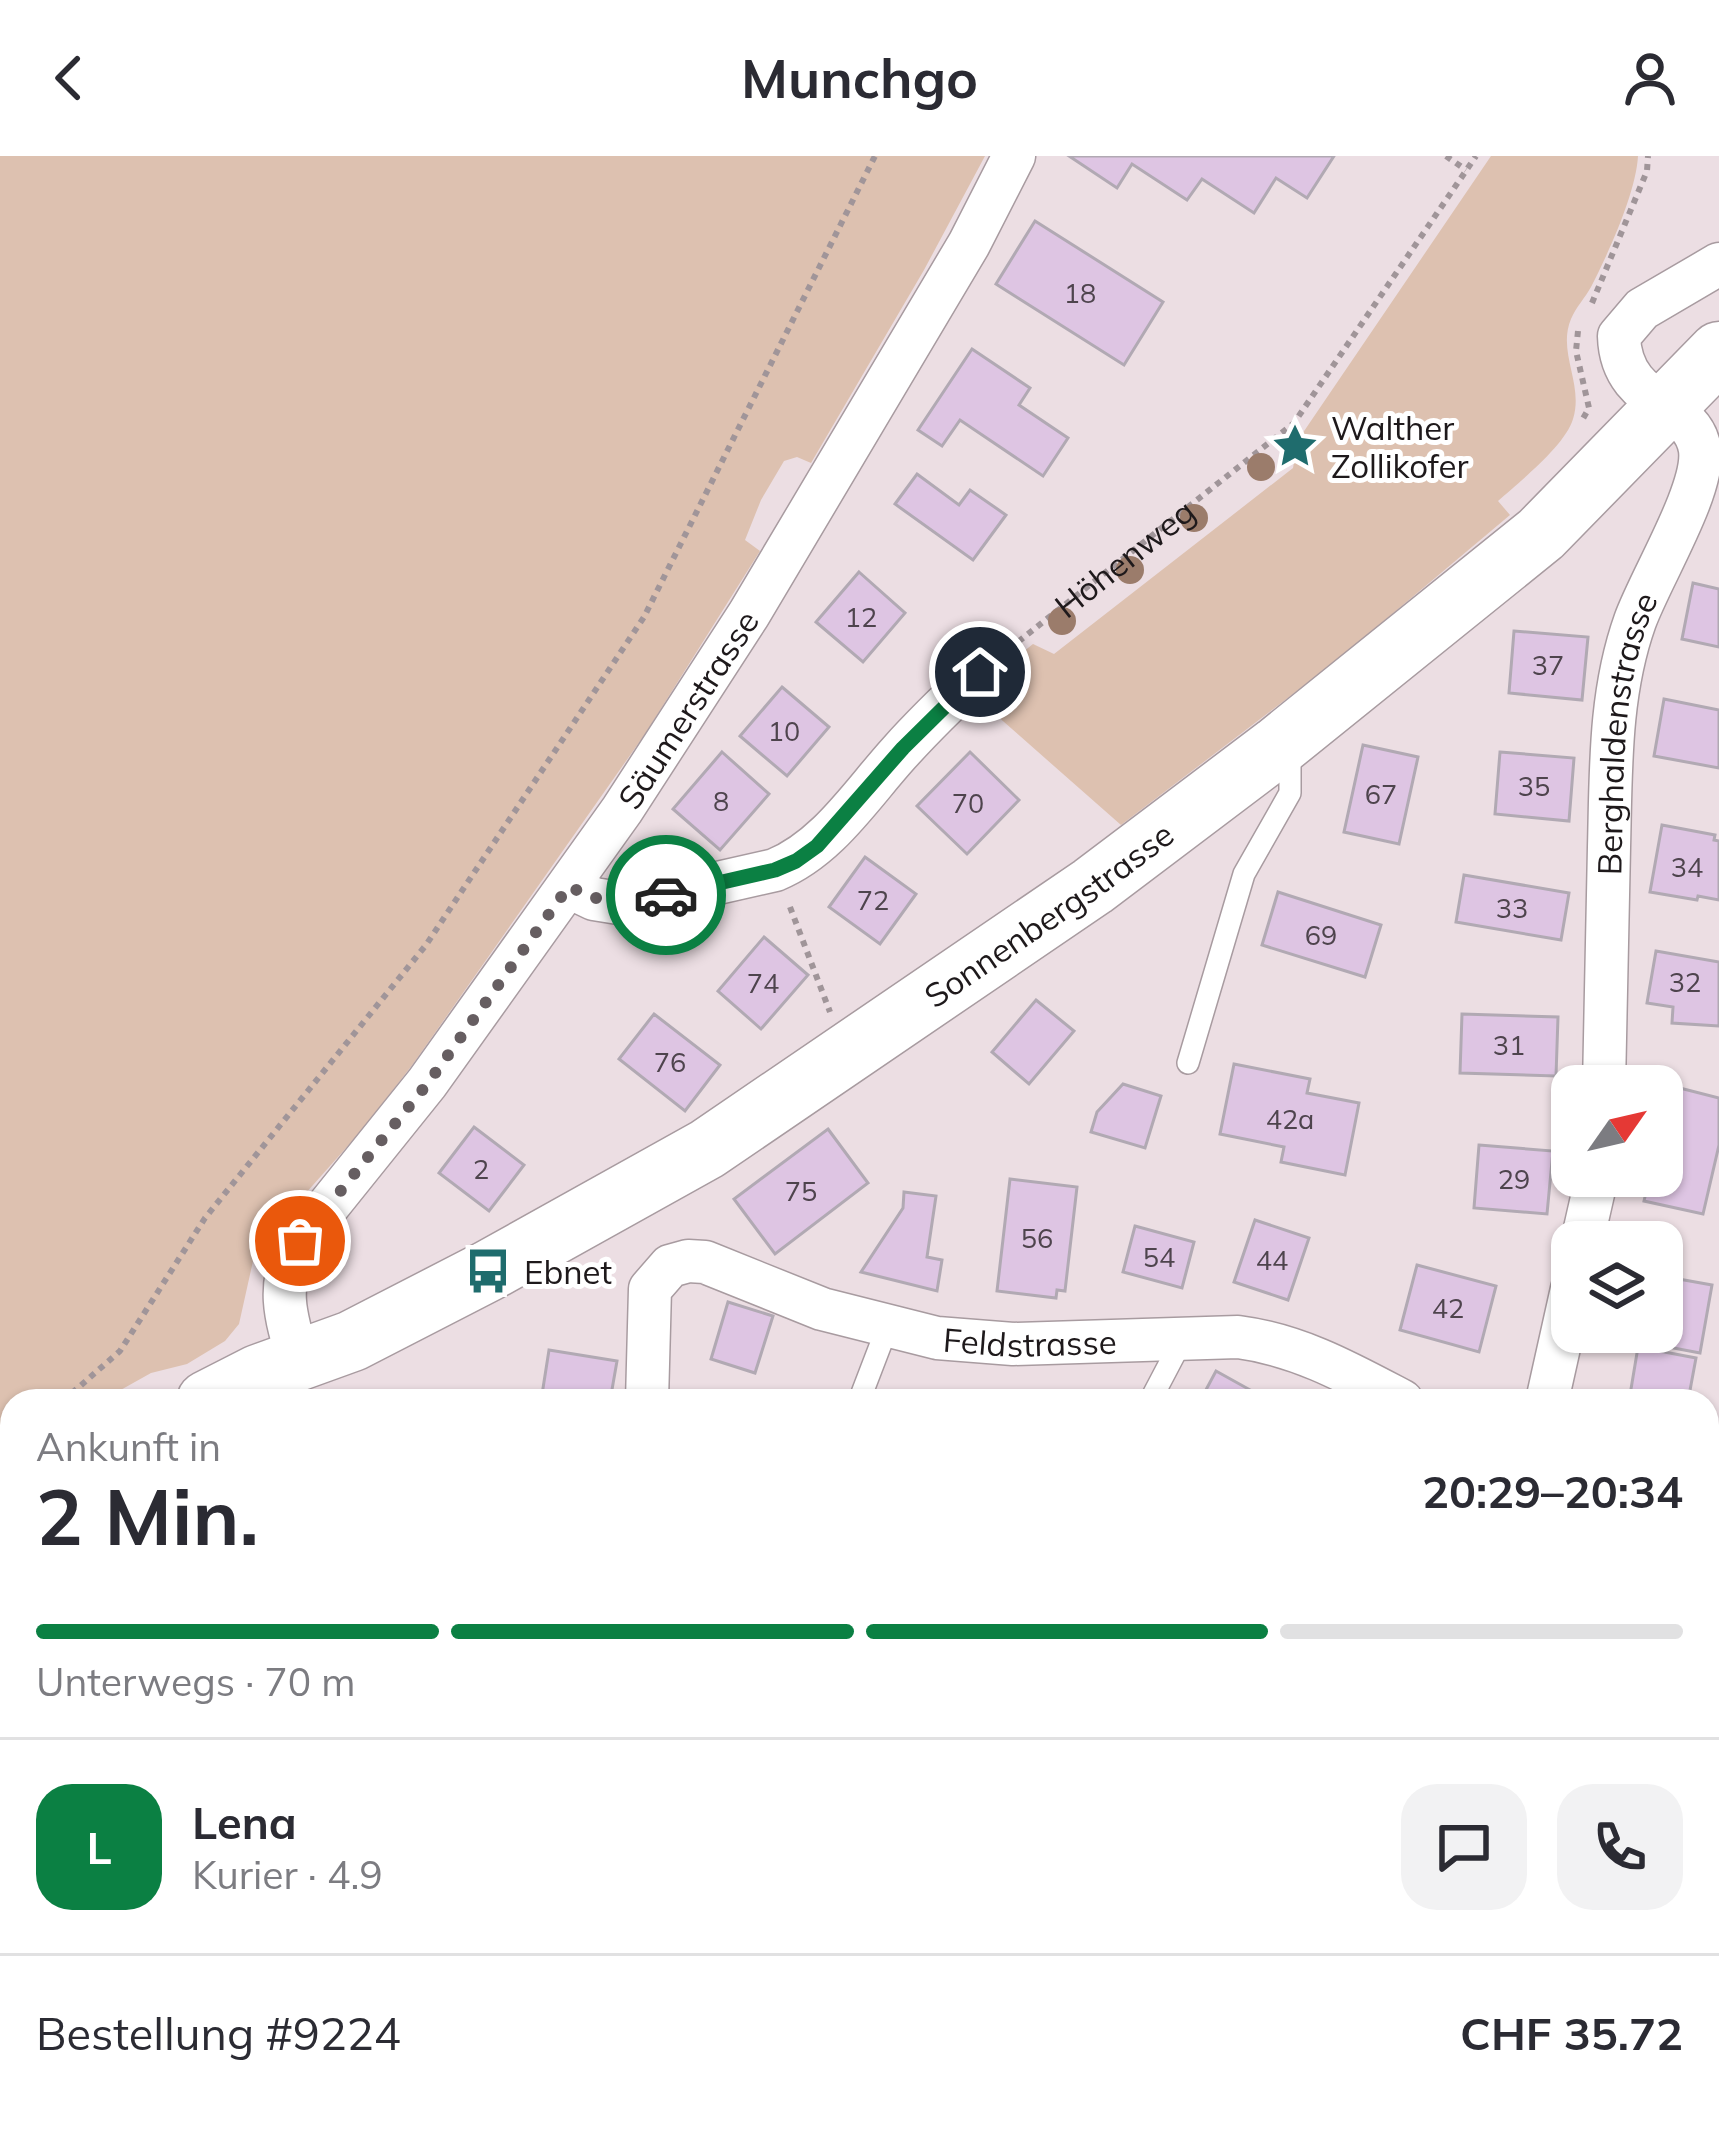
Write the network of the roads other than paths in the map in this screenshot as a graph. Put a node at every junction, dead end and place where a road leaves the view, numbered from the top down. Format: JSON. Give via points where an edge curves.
{"nodes":[{"id":1,"x":1015,"y":156,"type":"edge"},
{"id":2,"x":1719,"y":264,"type":"edge"},
{"id":3,"x":1719,"y":352,"type":"edge"},
{"id":4,"x":1666,"y":407,"type":"junction"},
{"id":5,"x":980,"y":672,"type":"road end"},
{"id":6,"x":1277,"y":747,"type":"junction"},
{"id":7,"x":569,"y":886,"type":"junction"},
{"id":8,"x":1188,"y":1063,"type":"dead end"},
{"id":9,"x":1604,"y":1065,"type":"edge"},
{"id":10,"x":887,"y":1328,"type":"junction"},
{"id":11,"x":1182,"y":1340,"type":"junction"},
{"id":12,"x":1558,"y":1353,"type":"edge"},
{"id":13,"x":298,"y":1361,"type":"junction"},
{"id":14,"x":231,"y":1389,"type":"edge"},
{"id":15,"x":647,"y":1389,"type":"edge"},
{"id":16,"x":864,"y":1389,"type":"edge"},
{"id":17,"x":1156,"y":1389,"type":"edge"},
{"id":18,"x":1377,"y":1389,"type":"edge"},
{"id":19,"x":1550,"y":1389,"type":"edge"}],
"edges":[{"from":1,"to":7,"type":"street","name":"Säumerstrasse","via":[[749,614]]},
{"from":2,"to":4,"type":"street","name":"Berghaldenstrasse","via":[[1642,309],[1619,336],[1627,374]]},
{"from":3,"to":4,"type":"main road","name":"Sonnenbergstrasse"},
{"from":4,"to":6,"type":"main road","name":"Sonnenbergstrasse","via":[[1540,534]]},
{"from":4,"to":9,"type":"street","name":"Berghaldenstrasse","via":[[1694,434],[1699,470],[1635,622],[1616,694]]},
{"from":5,"to":7,"type":"street","via":[[817,846],[775,870],[625,904]]},
{"from":6,"to":8,"type":"lane","via":[[1290,765],[1289,794],[1244,874]]},
{"from":6,"to":13,"type":"main road","name":"Sonnenbergstrasse","via":[[1093,886],[707,1149],[488,1271]]},
{"from":7,"to":13,"type":"street","name":"Säumerstrasse","via":[[287,1263],[282,1303]]},
{"from":10,"to":11,"type":"street","name":"Feldstrasse","via":[[981,1344]]},
{"from":10,"to":15,"type":"street","name":"Feldstrasse","via":[[705,1262],[677,1262],[650,1289]]},
{"from":10,"to":16,"type":"lane"},
{"from":11,"to":17,"type":"lane"},
{"from":11,"to":18,"type":"street","name":"Feldstrasse","via":[[1238,1337],[1293,1348]]},
{"from":12,"to":19,"type":"street"},
{"from":13,"to":14,"type":"main road","name":"Sonnenbergstrasse"}]}
